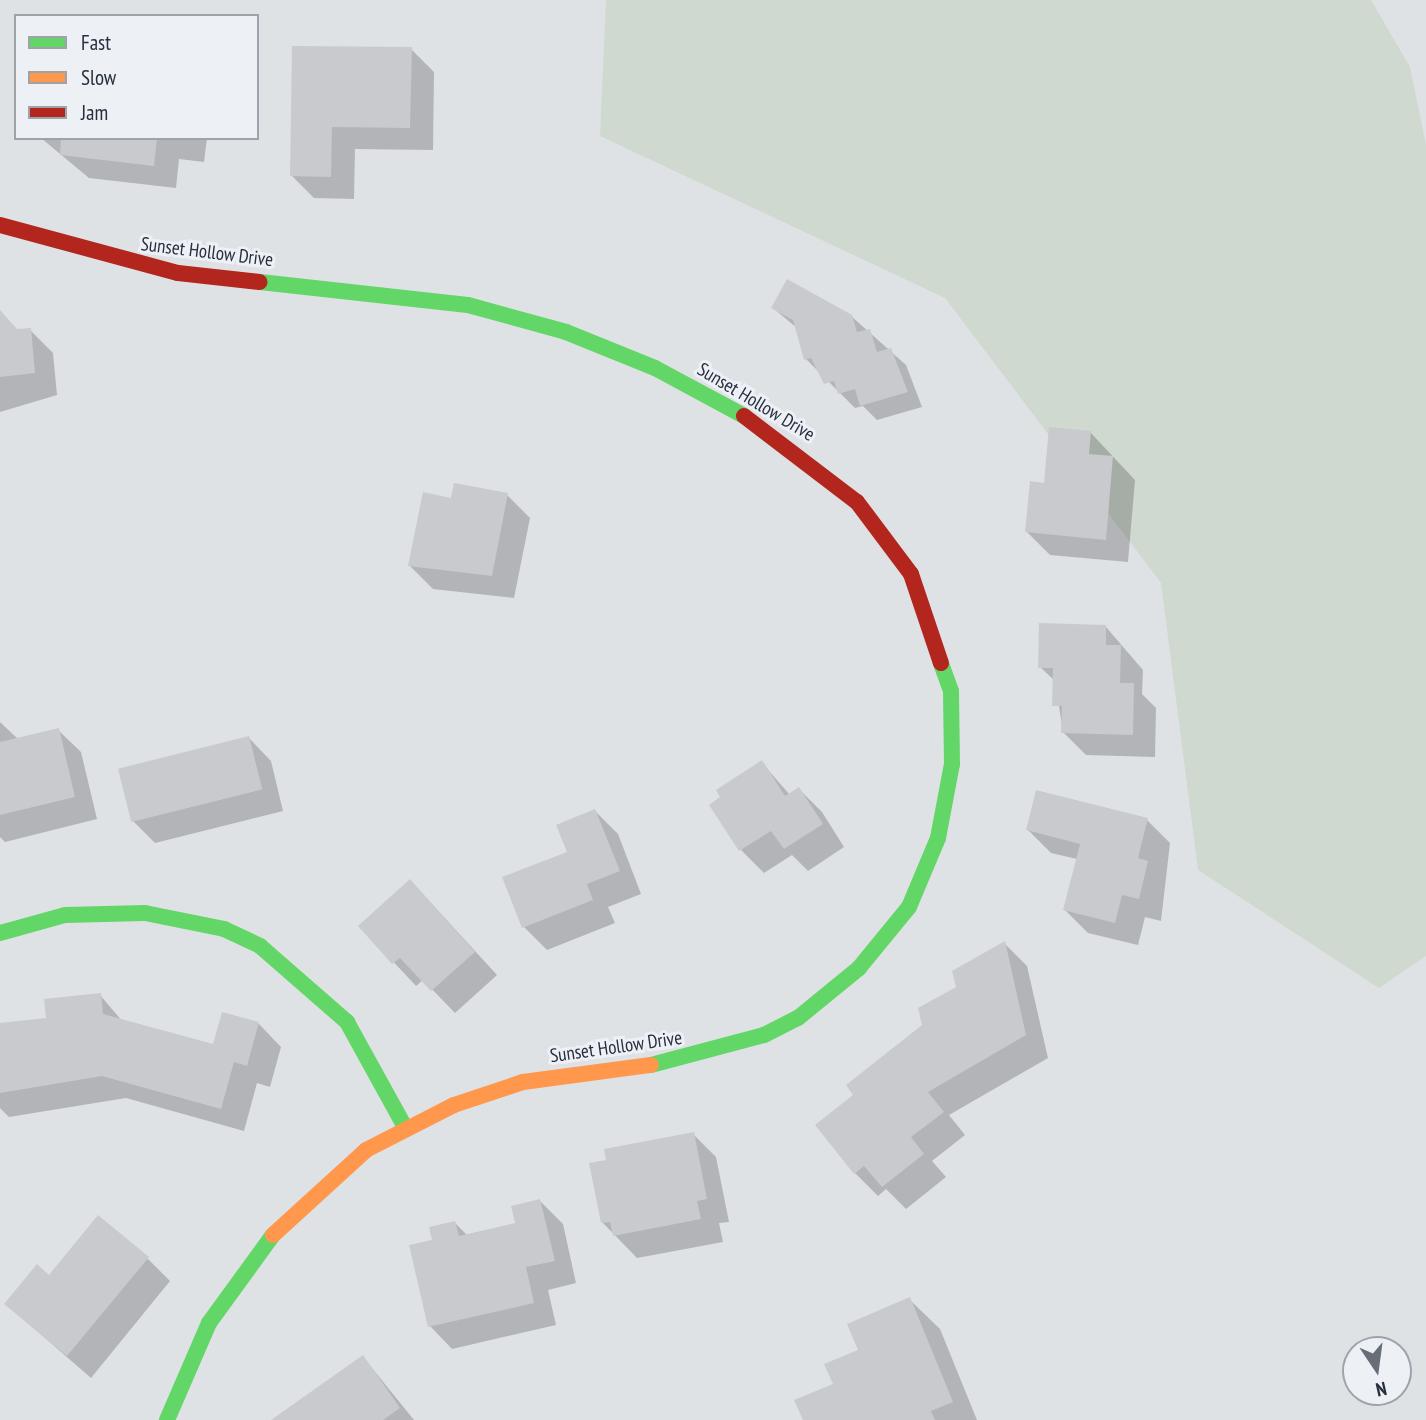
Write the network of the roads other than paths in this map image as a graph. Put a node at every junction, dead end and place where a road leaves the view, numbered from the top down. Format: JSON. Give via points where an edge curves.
{"nodes":[{"id":1,"x":0,"y":225,"type":"edge"},
{"id":2,"x":0,"y":933,"type":"edge"},
{"id":3,"x":405,"y":1127,"type":"junction"},
{"id":4,"x":167,"y":1420,"type":"edge"}],
"edges":[{"from":1,"to":3,"type":"street","name":"Sunset Hollow Drive","via":[[178,273],[468,305],[612,349],[731,407],[813,462],[888,537],[929,612],[951,691],[947,802],[909,907],[859,968],[798,1017],[732,1047],[662,1064],[523,1082]]},
{"from":2,"to":3,"type":"street","via":[[65,915],[145,913],[224,929],[260,946],[347,1022]]},
{"from":3,"to":4,"type":"street","name":"Sunset Hollow Drive","via":[[327,1180],[259,1248],[209,1323]]}]}
